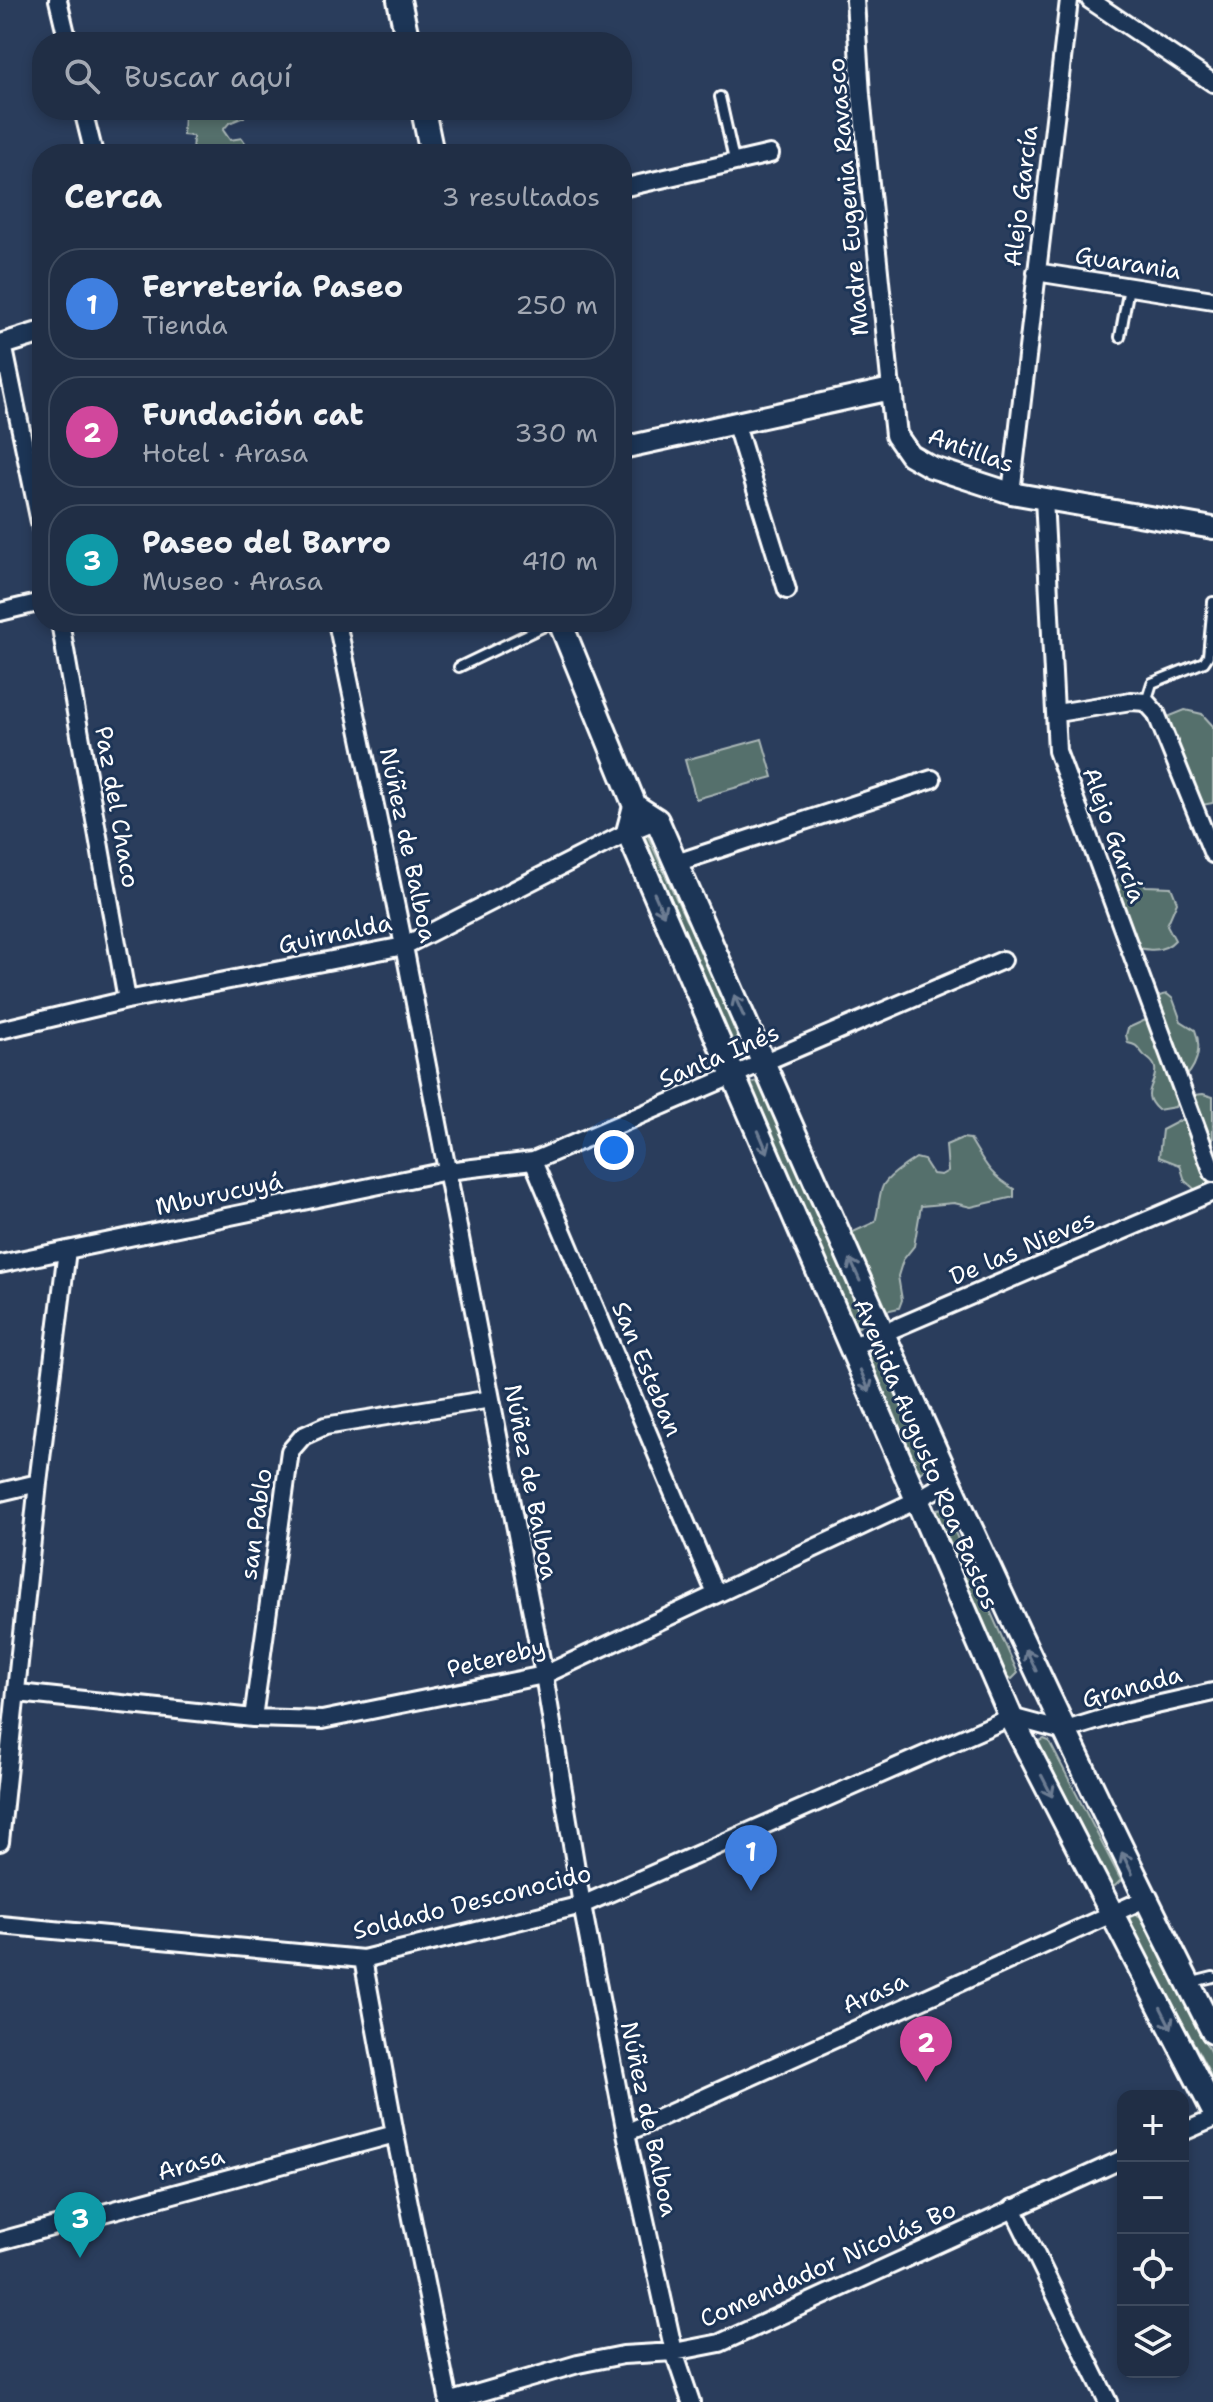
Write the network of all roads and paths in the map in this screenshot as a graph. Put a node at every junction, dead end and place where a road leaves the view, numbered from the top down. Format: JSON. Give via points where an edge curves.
{"nodes":[{"id":1,"x":58,"y":0,"type":"edge"},
{"id":2,"x":399,"y":0,"type":"edge"},
{"id":3,"x":855,"y":0,"type":"edge"},
{"id":4,"x":1069,"y":0,"type":"edge"},
{"id":5,"x":1090,"y":0,"type":"edge"},
{"id":6,"x":66,"y":32,"type":"edge"},
{"id":7,"x":406,"y":32,"type":"edge"},
{"id":8,"x":1213,"y":83,"type":"edge"},
{"id":9,"x":720,"y":97,"type":"dead end"},
{"id":10,"x":86,"y":120,"type":"edge"},
{"id":11,"x":425,"y":120,"type":"edge"},
{"id":12,"x":92,"y":144,"type":"edge"},
{"id":13,"x":430,"y":144,"type":"edge"},
{"id":14,"x":770,"y":154,"type":"dead end"},
{"id":15,"x":734,"y":160,"type":"junction"},
{"id":16,"x":632,"y":186,"type":"edge"},
{"id":17,"x":1036,"y":272,"type":"junction"},
{"id":18,"x":1129,"y":287,"type":"junction"},
{"id":19,"x":1213,"y":300,"type":"edge"},
{"id":20,"x":32,"y":335,"type":"edge"},
{"id":21,"x":1120,"y":337,"type":"dead end"},
{"id":22,"x":2,"y":344,"type":"edge"},
{"id":23,"x":891,"y":389,"type":"junction"},
{"id":24,"x":735,"y":422,"type":"junction"},
{"id":25,"x":632,"y":446,"type":"edge"},
{"id":26,"x":32,"y":485,"type":"edge"},
{"id":27,"x":1011,"y":493,"type":"junction"},
{"id":28,"x":1044,"y":498,"type":"junction"},
{"id":29,"x":1213,"y":528,"type":"edge"},
{"id":30,"x":787,"y":590,"type":"dead end"},
{"id":31,"x":1213,"y":602,"type":"edge"},
{"id":32,"x":32,"y":604,"type":"edge"},
{"id":33,"x":0,"y":612,"type":"edge"},
{"id":34,"x":62,"y":632,"type":"edge"},
{"id":35,"x":339,"y":632,"type":"edge"},
{"id":36,"x":532,"y":632,"type":"edge"},
{"id":37,"x":564,"y":632,"type":"edge"},
{"id":38,"x":459,"y":667,"type":"dead end"},
{"id":39,"x":1146,"y":702,"type":"junction"},
{"id":40,"x":1057,"y":713,"type":"junction"},
{"id":41,"x":932,"y":779,"type":"dead end"},
{"id":42,"x":635,"y":806,"type":"junction"},
{"id":43,"x":657,"y":820,"type":"junction"},
{"id":44,"x":628,"y":832,"type":"junction"},
{"id":45,"x":1213,"y":854,"type":"edge"},
{"id":46,"x":676,"y":863,"type":"junction"},
{"id":47,"x":404,"y":946,"type":"junction"},
{"id":48,"x":1003,"y":960,"type":"dead end"},
{"id":49,"x":127,"y":1000,"type":"junction"},
{"id":50,"x":0,"y":1030,"type":"edge"},
{"id":51,"x":765,"y":1063,"type":"junction"},
{"id":52,"x":735,"y":1077,"type":"junction"},
{"id":53,"x":533,"y":1161,"type":"junction"},
{"id":54,"x":447,"y":1171,"type":"junction"},
{"id":55,"x":1213,"y":1173,"type":"edge"},
{"id":56,"x":1213,"y":1192,"type":"edge"},
{"id":57,"x":67,"y":1250,"type":"junction"},
{"id":58,"x":0,"y":1264,"type":"edge"},
{"id":59,"x":883,"y":1333,"type":"junction"},
{"id":60,"x":851,"y":1347,"type":"junction"},
{"id":61,"x":491,"y":1399,"type":"junction"},
{"id":62,"x":948,"y":1482,"type":"junction"},
{"id":63,"x":38,"y":1483,"type":"junction"},
{"id":64,"x":0,"y":1492,"type":"edge"},
{"id":65,"x":917,"y":1500,"type":"junction"},
{"id":66,"x":716,"y":1594,"type":"junction"},
{"id":67,"x":544,"y":1675,"type":"junction"},
{"id":68,"x":1213,"y":1692,"type":"edge"},
{"id":69,"x":18,"y":1693,"type":"junction"},
{"id":70,"x":1011,"y":1717,"type":"junction"},
{"id":71,"x":253,"y":1718,"type":"junction"},
{"id":72,"x":7,"y":1727,"type":"edge"},
{"id":73,"x":1063,"y":1731,"type":"junction"},
{"id":74,"x":0,"y":1842,"type":"edge"},
{"id":75,"x":1145,"y":1899,"type":"junction"},
{"id":76,"x":582,"y":1905,"type":"junction"},
{"id":77,"x":1111,"y":1912,"type":"junction"},
{"id":78,"x":0,"y":1925,"type":"edge"},
{"id":79,"x":363,"y":1959,"type":"junction"},
{"id":80,"x":1213,"y":1977,"type":"edge"},
{"id":81,"x":1188,"y":1984,"type":"junction"},
{"id":82,"x":1213,"y":2032,"type":"edge"},
{"id":83,"x":1213,"y":2110,"type":"edge"},
{"id":84,"x":1213,"y":2119,"type":"edge"},
{"id":85,"x":1189,"y":2129,"type":"edge"},
{"id":86,"x":626,"y":2133,"type":"junction"},
{"id":87,"x":395,"y":2134,"type":"junction"},
{"id":88,"x":1117,"y":2162,"type":"edge"},
{"id":89,"x":1013,"y":2208,"type":"junction"},
{"id":90,"x":0,"y":2241,"type":"edge"},
{"id":91,"x":674,"y":2352,"type":"junction"},
{"id":92,"x":449,"y":2402,"type":"edge"},
{"id":93,"x":691,"y":2402,"type":"edge"},
{"id":94,"x":1108,"y":2402,"type":"edge"}],
"edges":[{"from":1,"to":6,"type":"street"},
{"from":2,"to":7,"type":"main road"},
{"from":3,"to":23,"type":"street","name":"Madre Eugenia Ravasco"},
{"from":4,"to":17,"type":"street","name":"Alejo García"},
{"from":5,"to":8,"type":"street"},
{"from":9,"to":15,"type":"lane"},
{"from":10,"to":12,"type":"street"},
{"from":11,"to":13,"type":"main road"},
{"from":14,"to":15,"type":"street"},
{"from":15,"to":16,"type":"street"},
{"from":17,"to":18,"type":"street","name":"Guarania"},
{"from":17,"to":27,"type":"street","name":"Alejo García"},
{"from":18,"to":19,"type":"street","name":"Guarania"},
{"from":18,"to":21,"type":"lane"},
{"from":20,"to":22,"type":"street"},
{"from":22,"to":26,"type":"street"},
{"from":23,"to":24,"type":"street"},
{"from":23,"to":27,"type":"street","name":"Antillas","via":[[896,435],[910,455]]},
{"from":24,"to":25,"type":"street"},
{"from":24,"to":30,"type":"street"},
{"from":27,"to":28,"type":"street","name":"Antillas"},
{"from":28,"to":29,"type":"street","name":"Antillas"},
{"from":28,"to":40,"type":"street","name":"Alejo García"},
{"from":31,"to":39,"type":"lane","via":[[1204,662],[1152,683]]},
{"from":32,"to":33,"type":"street"},
{"from":34,"to":49,"type":"street","name":"Paz del Chaco"},
{"from":35,"to":47,"type":"street","name":"Núñez de Balboa"},
{"from":36,"to":38,"type":"lane"},
{"from":37,"to":42,"type":"main road"},
{"from":39,"to":40,"type":"street"},
{"from":39,"to":45,"type":"street","via":[[1156,713]]},
{"from":40,"to":55,"type":"street","name":"Alejo García","via":[[1057,751]]},
{"from":41,"to":46,"type":"street"},
{"from":42,"to":43,"type":"main road"},
{"from":42,"to":44,"type":"main road"},
{"from":43,"to":44,"type":"street","name":"Guirnalda"},
{"from":43,"to":46,"type":"main road","name":"Avenida Augusto Roa Bastos"},
{"from":44,"to":47,"type":"street","name":"Guirnalda"},
{"from":44,"to":52,"type":"main road","name":"Avenida Augusto Roa Bastos","one_way":true},
{"from":51,"to":46,"type":"main road","name":"Avenida Augusto Roa Bastos","one_way":true},
{"from":47,"to":49,"type":"street","name":"Guirnalda"},
{"from":47,"to":54,"type":"street","name":"Núñez de Balboa"},
{"from":48,"to":51,"type":"street","name":"Santa Inés"},
{"from":49,"to":50,"type":"street","name":"Guirnalda"},
{"from":51,"to":52,"type":"street","name":"Santa Inés"},
{"from":59,"to":51,"type":"main road","name":"Avenida Augusto Roa Bastos","one_way":true},
{"from":52,"to":53,"type":"street","name":"Santa Inés"},
{"from":52,"to":60,"type":"main road","name":"Avenida Augusto Roa Bastos","one_way":true},
{"from":53,"to":54,"type":"street","name":"Santa Inés"},
{"from":53,"to":66,"type":"street","name":"San Esteban"},
{"from":54,"to":57,"type":"street","name":"Mburucuyá"},
{"from":54,"to":61,"type":"street","name":"Núñez de Balboa"},
{"from":56,"to":59,"type":"street","name":"De las Nieves"},
{"from":57,"to":58,"type":"street","name":"Mburucuyá"},
{"from":57,"to":63,"type":"street"},
{"from":59,"to":60,"type":"street","name":"De las Nieves"},
{"from":59,"to":62,"type":"main road","name":"Avenida Augusto Roa Bastos"},
{"from":60,"to":65,"type":"main road","name":"Avenida Augusto Roa Bastos","one_way":true},
{"from":61,"to":67,"type":"street","name":"Núñez de Balboa"},
{"from":61,"to":71,"type":"street","name":"san Pablo","via":[[325,1426],[303,1436],[290,1451]]},
{"from":62,"to":65,"type":"street","name":"Petereby"},
{"from":73,"to":62,"type":"main road","name":"Avenida Augusto Roa Bastos","one_way":true},
{"from":63,"to":64,"type":"street"},
{"from":63,"to":69,"type":"street"},
{"from":65,"to":66,"type":"street","name":"Petereby"},
{"from":65,"to":70,"type":"main road","name":"Avenida Augusto Roa Bastos"},
{"from":66,"to":67,"type":"street","name":"Petereby"},
{"from":67,"to":71,"type":"street","name":"Petereby","via":[[322,1720]]},
{"from":67,"to":76,"type":"street","name":"Núñez de Balboa"},
{"from":68,"to":73,"type":"street","name":"Granada"},
{"from":69,"to":71,"type":"street","name":"Petereby"},
{"from":69,"to":72,"type":"street"},
{"from":70,"to":73,"type":"street"},
{"from":70,"to":76,"type":"street","name":"Soldado Desconocido"},
{"from":70,"to":77,"type":"main road","name":"Avenida Augusto Roa Bastos","one_way":true},
{"from":72,"to":74,"type":"street"},
{"from":75,"to":73,"type":"main road","name":"Avenida Augusto Roa Bastos","one_way":true},
{"from":75,"to":77,"type":"street","name":"Arasa"},
{"from":75,"to":81,"type":"main road","name":"Avenida Augusto Roa Bastos"},
{"from":76,"to":79,"type":"street","name":"Soldado Desconocido"},
{"from":76,"to":86,"type":"street","name":"Núñez de Balboa"},
{"from":77,"to":83,"type":"main road","name":"Avenida Augusto Roa Bastos","one_way":true},
{"from":77,"to":86,"type":"street","name":"Arasa"},
{"from":78,"to":79,"type":"street","name":"Soldado Desconocido"},
{"from":79,"to":87,"type":"street"},
{"from":80,"to":81,"type":"lane"},
{"from":81,"to":82,"type":"main road","name":"Avenida Augusto Roa Bastos"},
{"from":84,"to":85,"type":"street"},
{"from":86,"to":91,"type":"street","name":"Núñez de Balboa"},
{"from":87,"to":90,"type":"street","name":"Arasa"},
{"from":87,"to":92,"type":"street"},
{"from":88,"to":89,"type":"street","name":"Comendador Nicolás Bo"},
{"from":89,"to":91,"type":"street","name":"Comendador Nicolás Bo","via":[[720,2343]]},
{"from":89,"to":94,"type":"street"},
{"from":91,"to":92,"type":"street","name":"Comendador Nicolás Bo","via":[[578,2364]]},
{"from":91,"to":93,"type":"street","name":"Núñez de Balboa"}]}
